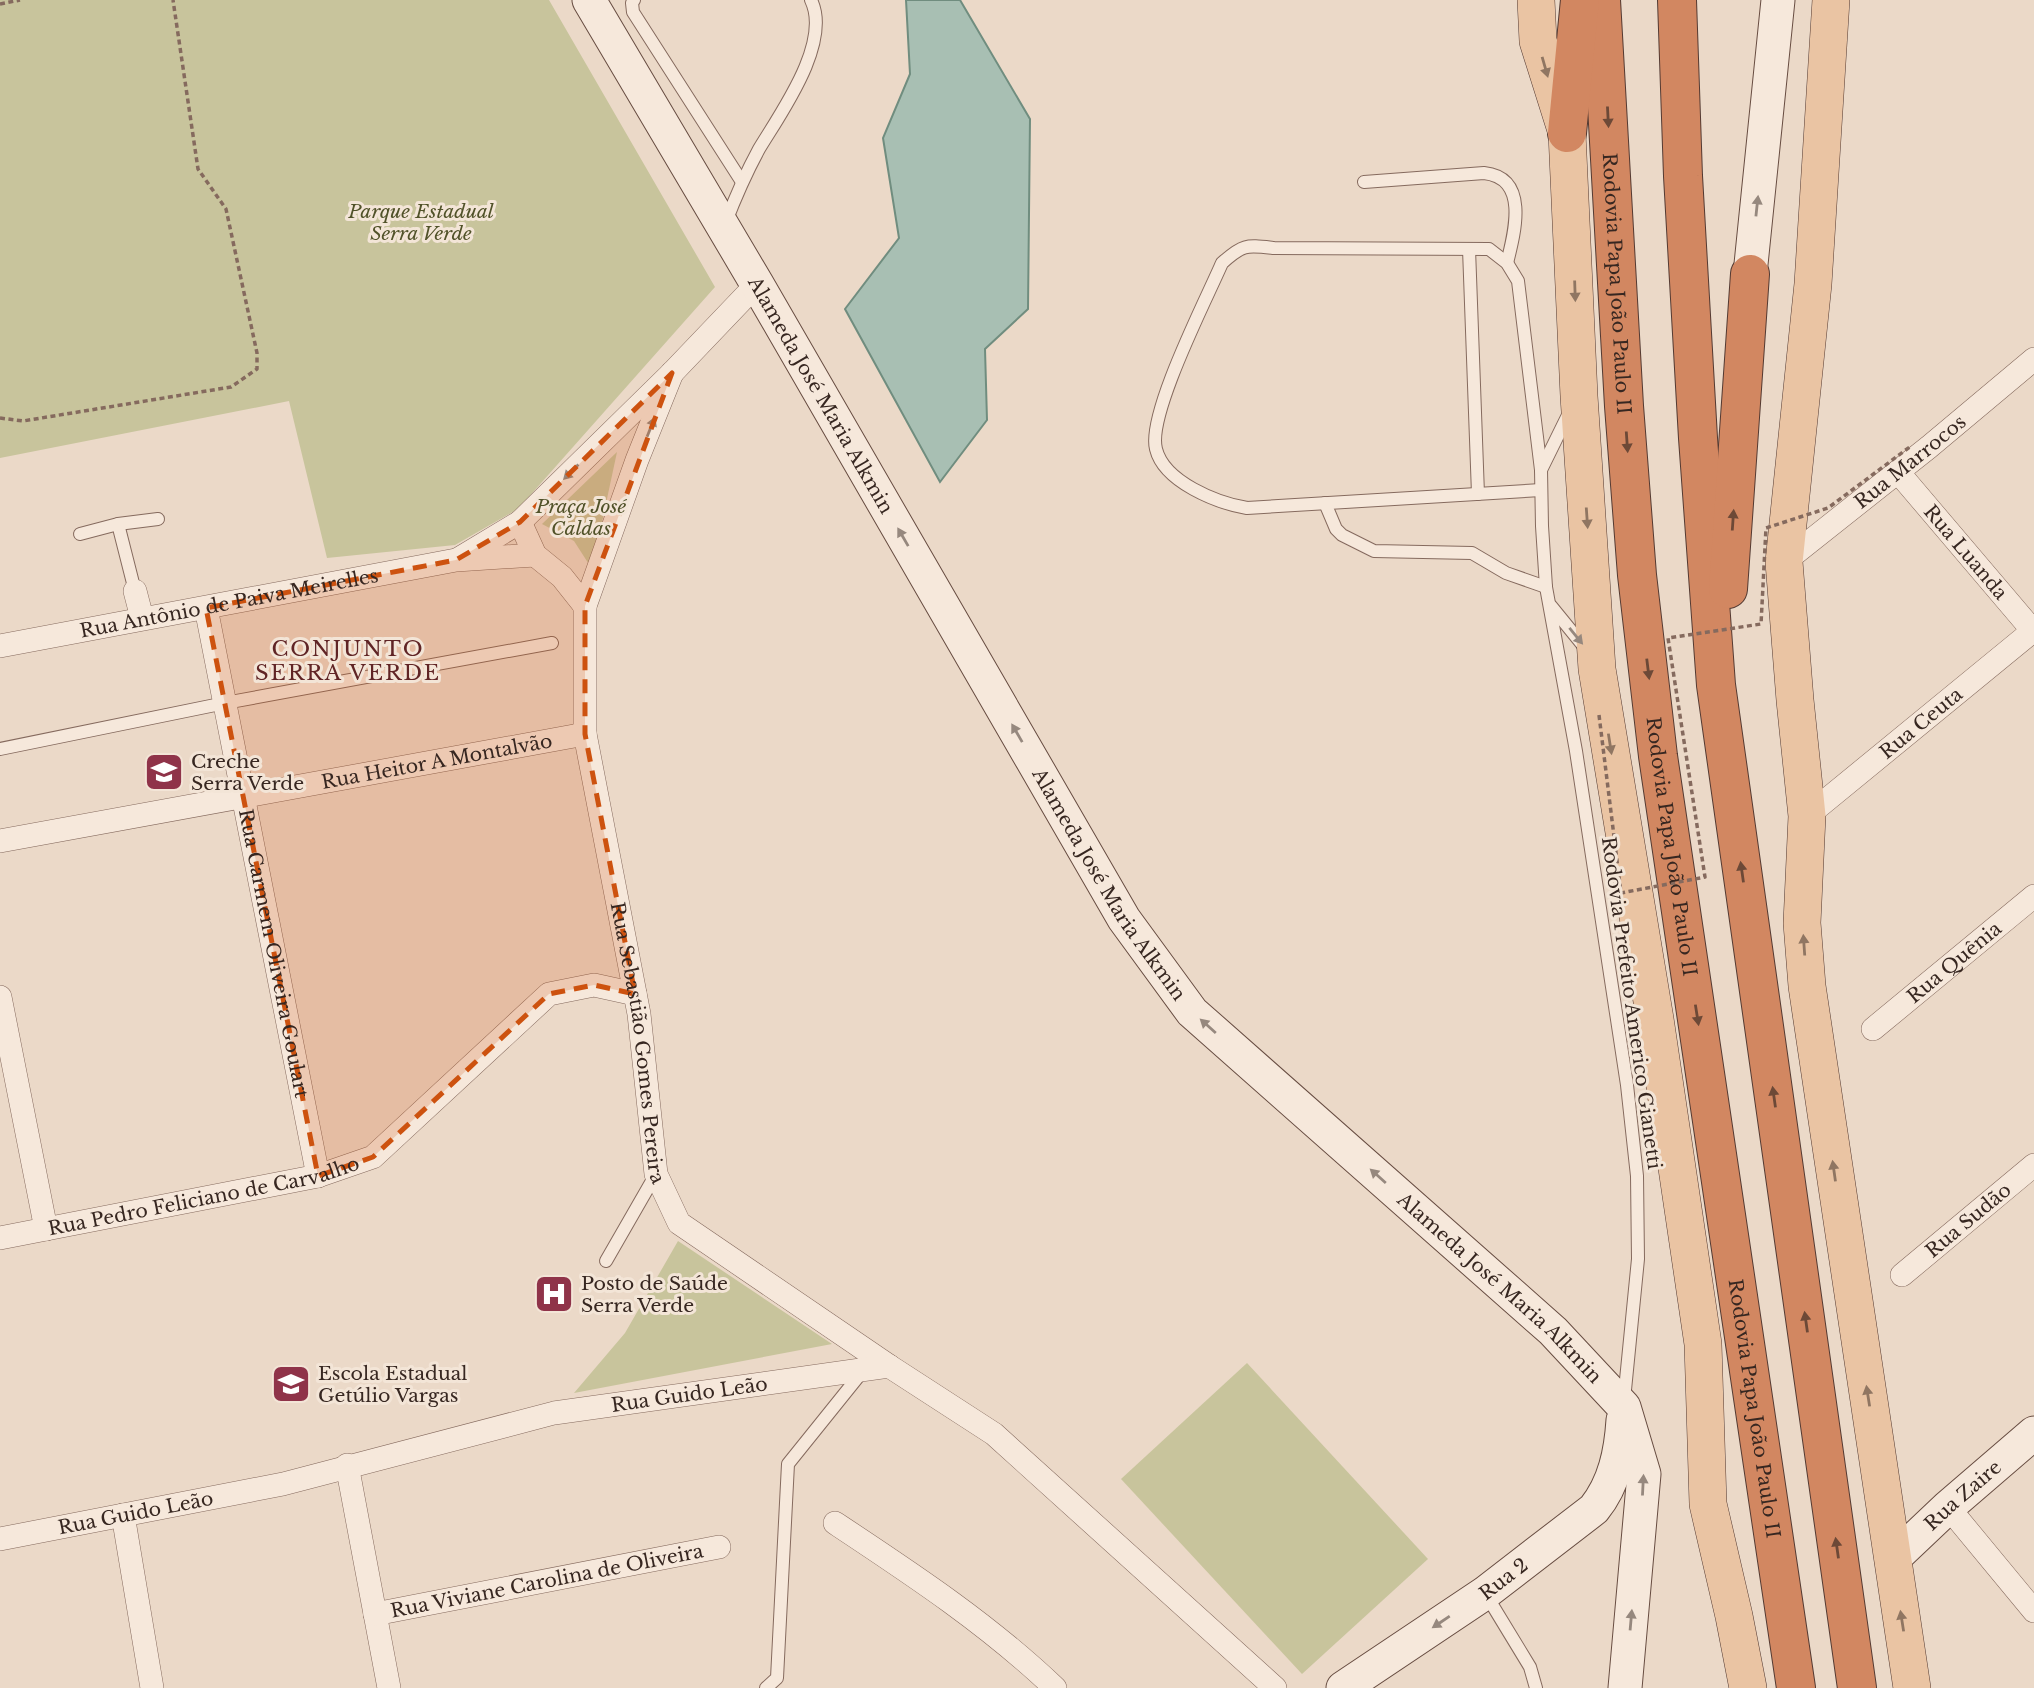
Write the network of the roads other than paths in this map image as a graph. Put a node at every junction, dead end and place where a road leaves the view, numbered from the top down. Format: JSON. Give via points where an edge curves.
{"nodes":[{"id":1,"x":589,"y":0,"type":"edge"},
{"id":2,"x":634,"y":0,"type":"edge"},
{"id":3,"x":811,"y":0,"type":"edge"},
{"id":4,"x":1536,"y":0,"type":"edge"},
{"id":5,"x":1580,"y":0,"type":"edge"},
{"id":6,"x":1601,"y":0,"type":"edge"},
{"id":7,"x":1677,"y":0,"type":"edge"},
{"id":8,"x":1778,"y":0,"type":"edge"},
{"id":9,"x":1831,"y":0,"type":"edge"},
{"id":10,"x":1567,"y":134,"type":"junction"},
{"id":11,"x":742,"y":181,"type":"junction"},
{"id":12,"x":1364,"y":182,"type":"dead end"},
{"id":13,"x":723,"y":227,"type":"junction"},
{"id":14,"x":1469,"y":249,"type":"junction"},
{"id":15,"x":1507,"y":263,"type":"junction"},
{"id":16,"x":1750,"y":274,"type":"joint"},
{"id":17,"x":757,"y":284,"type":"junction"},
{"id":18,"x":2034,"y":359,"type":"edge"},
{"id":19,"x":672,"y":373,"type":"junction"},
{"id":20,"x":1579,"y":396,"type":"junction"},
{"id":21,"x":611,"y":433,"type":"junction"},
{"id":22,"x":637,"y":460,"type":"junction"},
{"id":23,"x":1541,"y":470,"type":"junction"},
{"id":24,"x":1898,"y":472,"type":"junction"},
{"id":25,"x":1541,"y":490,"type":"junction"},
{"id":26,"x":1478,"y":494,"type":"junction"},
{"id":27,"x":1325,"y":503,"type":"junction"},
{"id":28,"x":158,"y":519,"type":"dead end"},
{"id":29,"x":520,"y":522,"type":"junction"},
{"id":30,"x":118,"y":524,"type":"junction"},
{"id":31,"x":80,"y":534,"type":"dead end"},
{"id":32,"x":536,"y":555,"type":"junction"},
{"id":33,"x":456,"y":560,"type":"junction"},
{"id":34,"x":1784,"y":562,"type":"junction"},
{"id":35,"x":1546,"y":587,"type":"junction"},
{"id":36,"x":135,"y":591,"type":"joint"},
{"id":37,"x":585,"y":606,"type":"junction"},
{"id":38,"x":1551,"y":606,"type":"junction"},
{"id":39,"x":206,"y":608,"type":"junction"},
{"id":40,"x":142,"y":618,"type":"junction"},
{"id":41,"x":2034,"y":631,"type":"edge"},
{"id":42,"x":552,"y":643,"type":"dead end"},
{"id":43,"x":0,"y":646,"type":"edge"},
{"id":44,"x":1597,"y":669,"type":"junction"},
{"id":45,"x":1716,"y":685,"type":"junction"},
{"id":46,"x":225,"y":703,"type":"junction"},
{"id":47,"x":585,"y":734,"type":"junction"},
{"id":48,"x":0,"y":749,"type":"edge"},
{"id":49,"x":243,"y":796,"type":"junction"},
{"id":50,"x":1807,"y":816,"type":"junction"},
{"id":51,"x":0,"y":841,"type":"edge"},
{"id":52,"x":2034,"y":896,"type":"edge"},
{"id":53,"x":635,"y":994,"type":"junction"},
{"id":54,"x":0,"y":997,"type":"edge"},
{"id":55,"x":1873,"y":1029,"type":"dead end"},
{"id":56,"x":2034,"y":1165,"type":"edge"},
{"id":57,"x":656,"y":1174,"type":"junction"},
{"id":58,"x":318,"y":1176,"type":"junction"},
{"id":59,"x":46,"y":1229,"type":"junction"},
{"id":60,"x":0,"y":1238,"type":"edge"},
{"id":61,"x":606,"y":1261,"type":"dead end"},
{"id":62,"x":1902,"y":1275,"type":"dead end"},
{"id":63,"x":889,"y":1366,"type":"junction"},
{"id":64,"x":862,"y":1371,"type":"junction"},
{"id":65,"x":1624,"y":1407,"type":"junction"},
{"id":66,"x":2034,"y":1433,"type":"edge"},
{"id":67,"x":347,"y":1465,"type":"junction"},
{"id":68,"x":1948,"y":1507,"type":"junction"},
{"id":69,"x":1594,"y":1509,"type":"junction"},
{"id":70,"x":123,"y":1515,"type":"junction"},
{"id":71,"x":835,"y":1523,"type":"dead end"},
{"id":72,"x":0,"y":1539,"type":"edge"},
{"id":73,"x":719,"y":1547,"type":"dead end"},
{"id":74,"x":1638,"y":1553,"type":"junction"},
{"id":75,"x":1892,"y":1560,"type":"junction"},
{"id":76,"x":1485,"y":1593,"type":"junction"},
{"id":77,"x":2034,"y":1611,"type":"edge"},
{"id":78,"x":375,"y":1614,"type":"junction"},
{"id":79,"x":1347,"y":1687,"type":"edge"},
{"id":80,"x":152,"y":1688,"type":"edge"},
{"id":81,"x":389,"y":1688,"type":"edge"},
{"id":82,"x":766,"y":1688,"type":"edge"},
{"id":83,"x":1055,"y":1688,"type":"edge"},
{"id":84,"x":1275,"y":1688,"type":"edge"},
{"id":85,"x":1536,"y":1688,"type":"edge"},
{"id":86,"x":1625,"y":1688,"type":"edge"},
{"id":87,"x":1748,"y":1688,"type":"edge"},
{"id":88,"x":1796,"y":1688,"type":"edge"},
{"id":89,"x":1857,"y":1688,"type":"edge"},
{"id":90,"x":1912,"y":1688,"type":"edge"}],
"edges":[{"from":1,"to":13,"type":"street","name":"Alameda José Maria Alkmin"},
{"from":2,"to":11,"type":"lane","via":[[633,12]]},
{"from":3,"to":11,"type":"lane","via":[[816,23],[808,61],[789,103]]},
{"from":4,"to":10,"type":"main road","one_way":true,"via":[[1538,41]]},
{"from":5,"to":10,"type":"highway"},
{"from":6,"to":88,"type":"highway","name":"Rodovia Papa João Paulo II","one_way":true,"via":[[1640,603],[1658,756]]},
{"from":7,"to":45,"type":"highway","via":[[1697,424]]},
{"from":16,"to":8,"type":"street","one_way":true},
{"from":9,"to":34,"type":"main road","via":[[1813,284]]},
{"from":10,"to":20,"type":"main road","one_way":true},
{"from":11,"to":13,"type":"lane"},
{"from":12,"to":15,"type":"lane","via":[[1497,175],[1507,181],[1514,204]]},
{"from":13,"to":17,"type":"street","name":"Alameda José Maria Alkmin"},
{"from":14,"to":15,"type":"lane","via":[[1489,249]]},
{"from":14,"to":26,"type":"lane"},
{"from":14,"to":27,"type":"lane","via":[[1251,246],[1238,248],[1222,263],[1164,396],[1155,425],[1156,450],[1170,472],[1226,505]]},
{"from":15,"to":23,"type":"lane","name":"Rodovia Prefeito Americo Gianetti","via":[[1518,281]]},
{"from":45,"to":16,"type":"highway","one_way":true,"via":[[1730,576]]},
{"from":17,"to":19,"type":"street"},
{"from":65,"to":17,"type":"street","name":"Alameda José Maria Alkmin","one_way":true,"via":[[1553,1331],[1192,1012],[1124,919]]},
{"from":18,"to":24,"type":"street","name":"Rua Marrocos"},
{"from":19,"to":21,"type":"street"},
{"from":22,"to":19,"type":"street","one_way":true},
{"from":20,"to":23,"type":"lane"},
{"from":20,"to":44,"type":"main road","one_way":true},
{"from":21,"to":22,"type":"street","via":[[632,449]]},
{"from":21,"to":29,"type":"street","one_way":true},
{"from":22,"to":37,"type":"street"},
{"from":23,"to":25,"type":"lane","name":"Rodovia Prefeito Americo Gianetti"},
{"from":24,"to":34,"type":"street","name":"Rua Marrocos"},
{"from":24,"to":41,"type":"street","name":"Rua Luanda"},
{"from":25,"to":26,"type":"lane"},
{"from":25,"to":35,"type":"lane","name":"Rodovia Prefeito Americo Gianetti"},
{"from":26,"to":27,"type":"lane"},
{"from":27,"to":35,"type":"lane","via":[[1342,535],[1374,551],[1472,553],[1506,573]]},
{"from":28,"to":30,"type":"lane"},
{"from":29,"to":32,"type":"street"},
{"from":29,"to":33,"type":"street","name":"Rua Antônio de Paiva Meirelles"},
{"from":30,"to":31,"type":"lane"},
{"from":30,"to":36,"type":"lane"},
{"from":32,"to":33,"type":"street","name":"Rua Antônio de Paiva Meirelles"},
{"from":32,"to":37,"type":"street","via":[[562,577]]},
{"from":33,"to":39,"type":"street","name":"Rua Antônio de Paiva Meirelles"},
{"from":34,"to":50,"type":"main road"},
{"from":35,"to":38,"type":"lane","name":"Rodovia Prefeito Americo Gianetti"},
{"from":36,"to":40,"type":"street"},
{"from":37,"to":47,"type":"street","name":"Rua Sebastião Gomes Pereira"},
{"from":38,"to":44,"type":"lane","one_way":true},
{"from":38,"to":65,"type":"lane","name":"Rodovia Prefeito Americo Gianetti","via":[[1619,1031],[1637,1176],[1638,1259]]},
{"from":39,"to":40,"type":"street","name":"Rua Antônio de Paiva Meirelles"},
{"from":39,"to":46,"type":"street","name":"Rua Carmem Oliveira Goulart"},
{"from":40,"to":43,"type":"street","name":"Rua Antônio de Paiva Meirelles"},
{"from":41,"to":50,"type":"street","name":"Rua Ceuta"},
{"from":42,"to":46,"type":"lane"},
{"from":44,"to":87,"type":"main road","one_way":true,"via":[[1703,1344],[1708,1504]]},
{"from":89,"to":45,"type":"highway","one_way":true},
{"from":46,"to":48,"type":"lane"},
{"from":46,"to":49,"type":"street","name":"Rua Carmem Oliveira Goulart"},
{"from":47,"to":49,"type":"street","name":"Rua Heitor A Montalvão"},
{"from":47,"to":53,"type":"street","name":"Rua Sebastião Gomes Pereira"},
{"from":49,"to":51,"type":"street","name":"Rua Heitor A Montalvão"},
{"from":49,"to":58,"type":"street","name":"Rua Carmem Oliveira Goulart"},
{"from":75,"to":50,"type":"main road","one_way":true,"via":[[1807,986],[1802,923]]},
{"from":52,"to":55,"type":"street","name":"Rua Quênia"},
{"from":53,"to":57,"type":"street","name":"Rua Sebastião Gomes Pereira"},
{"from":53,"to":58,"type":"street","name":"Rua Pedro Feliciano de Carvalho","via":[[594,985],[550,994],[373,1157]]},
{"from":54,"to":59,"type":"street"},
{"from":56,"to":62,"type":"street","name":"Rua Sudão"},
{"from":57,"to":61,"type":"lane"},
{"from":57,"to":63,"type":"street","name":"Rua Sebastião Gomes Pereira","via":[[679,1223]]},
{"from":58,"to":59,"type":"street","name":"Rua Pedro Feliciano de Carvalho"},
{"from":59,"to":60,"type":"street","name":"Rua Pedro Feliciano de Carvalho"},
{"from":63,"to":64,"type":"street","name":"Rua Guido Leão"},
{"from":63,"to":84,"type":"street","via":[[993,1434]]},
{"from":64,"to":67,"type":"street","name":"Rua Guido Leão","via":[[554,1413]]},
{"from":64,"to":82,"type":"lane","via":[[788,1464],[777,1678]]},
{"from":65,"to":69,"type":"street","via":[[1621,1452]]},
{"from":74,"to":65,"type":"street","name":"Alameda José Maria Alkmin","one_way":true,"via":[[1644,1474]]},
{"from":66,"to":68,"type":"street","name":"Rua Zaire"},
{"from":67,"to":70,"type":"street","name":"Rua Guido Leão","via":[[283,1484]]},
{"from":67,"to":78,"type":"street"},
{"from":68,"to":75,"type":"street","name":"Rua Zaire"},
{"from":68,"to":77,"type":"street"},
{"from":69,"to":74,"type":"street","via":[[1617,1508],[1627,1515]]},
{"from":69,"to":76,"type":"street","name":"Rua 2"},
{"from":70,"to":72,"type":"street","name":"Rua Guido Leão"},
{"from":70,"to":80,"type":"street"},
{"from":71,"to":83,"type":"street","via":[[932,1587],[1018,1652]]},
{"from":73,"to":78,"type":"street","name":"Rua Viviane Carolina de Oliveira"},
{"from":86,"to":74,"type":"street","name":"Alameda José Maria Alkmin","one_way":true},
{"from":90,"to":75,"type":"main road","one_way":true},
{"from":76,"to":79,"type":"street","name":"Rua 2","one_way":true},
{"from":76,"to":85,"type":"lane","via":[[1530,1667]]},
{"from":78,"to":81,"type":"street"}]}
